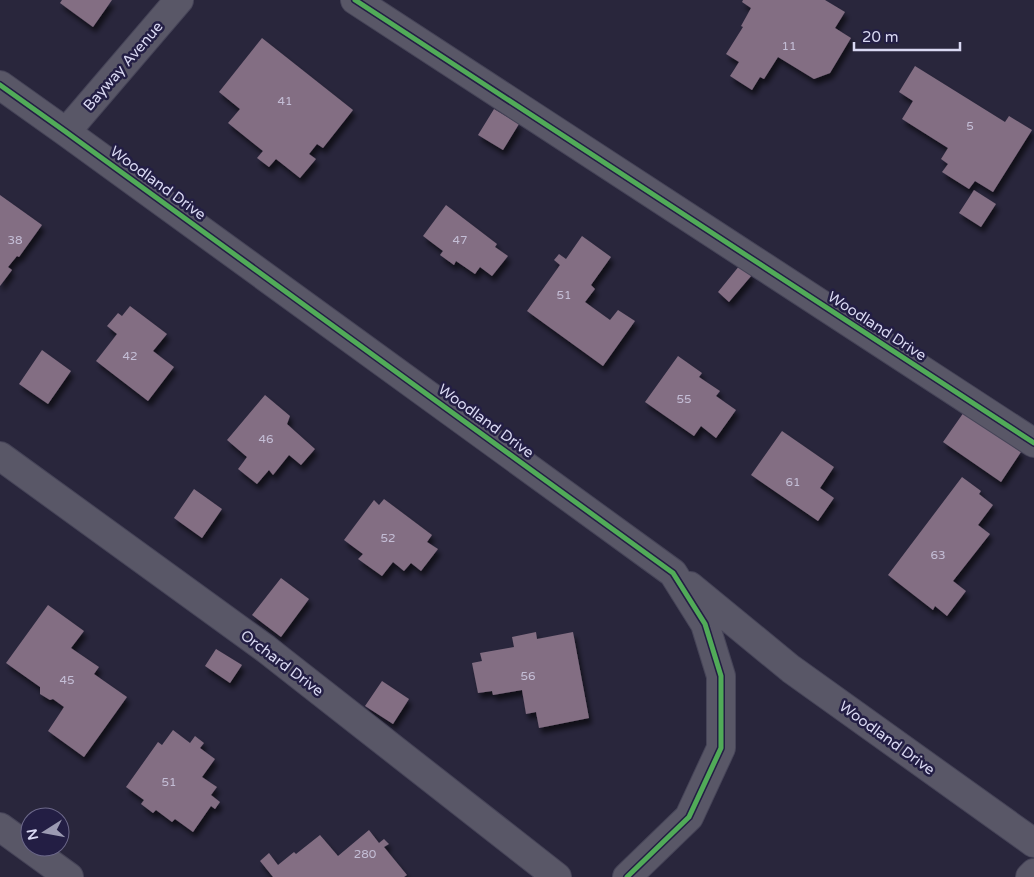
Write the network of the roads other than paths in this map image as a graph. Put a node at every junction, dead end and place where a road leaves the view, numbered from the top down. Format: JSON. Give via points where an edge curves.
{"nodes":[{"id":1,"x":179,"y":0,"type":"edge"},
{"id":2,"x":355,"y":0,"type":"edge"},
{"id":3,"x":0,"y":85,"type":"edge"},
{"id":4,"x":66,"y":132,"type":"junction"},
{"id":5,"x":1034,"y":443,"type":"edge"},
{"id":6,"x":0,"y":456,"type":"edge"},
{"id":7,"x":673,"y":572,"type":"junction"},
{"id":8,"x":0,"y":828,"type":"edge"},
{"id":9,"x":1034,"y":843,"type":"edge"},
{"id":10,"x":1034,"y":873,"type":"edge"},
{"id":11,"x":69,"y":877,"type":"edge"},
{"id":12,"x":557,"y":877,"type":"edge"},
{"id":13,"x":627,"y":877,"type":"edge"},
{"id":14,"x":1030,"y":877,"type":"edge"}],
"edges":[{"from":1,"to":4,"type":"street","name":"Bayway Avenue"},
{"from":2,"to":5,"type":"street","name":"Woodland Drive"},
{"from":3,"to":4,"type":"street","name":"Woodland Drive"},
{"from":4,"to":7,"type":"street","name":"Woodland Drive"},
{"from":6,"to":12,"type":"street","name":"Orchard Drive","via":[[266,650]]},
{"from":7,"to":9,"type":"street","name":"Woodland Drive","via":[[791,669]]},
{"from":7,"to":13,"type":"street","name":"Woodland Drive","via":[[705,624],[721,676],[721,748],[689,817]]},
{"from":8,"to":11,"type":"street"},
{"from":10,"to":14,"type":"street"}]}
